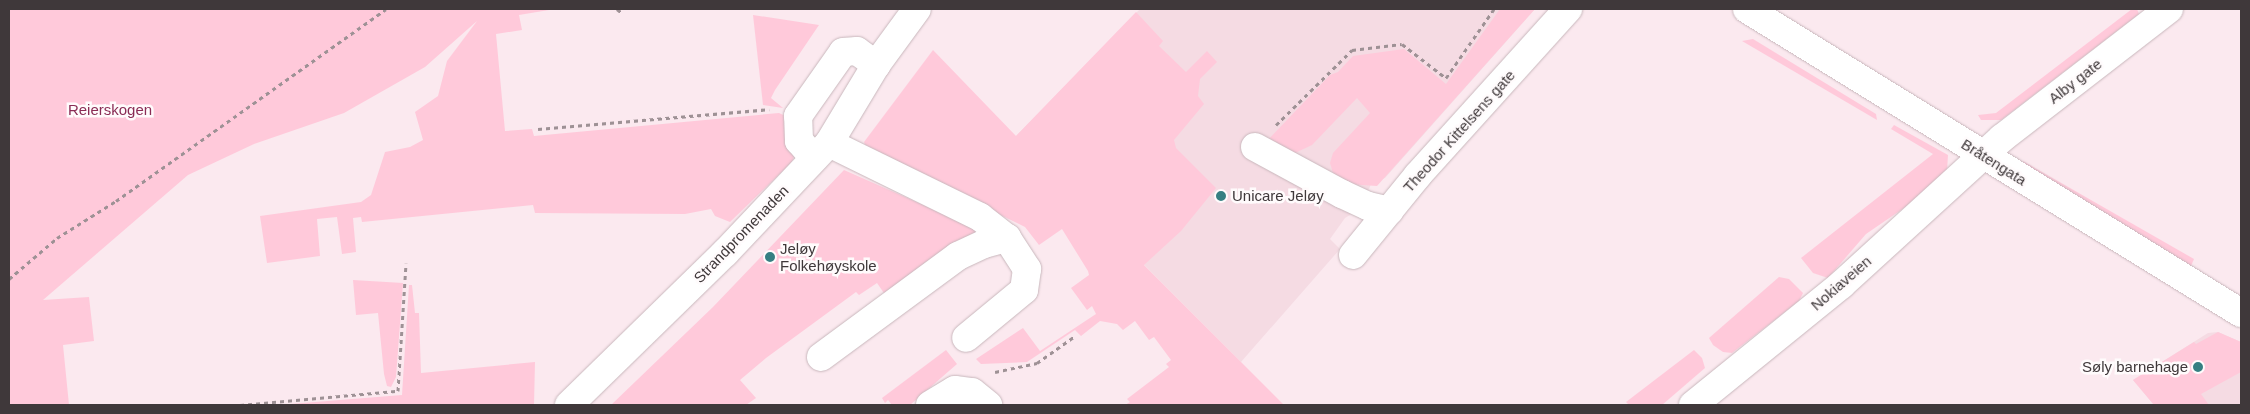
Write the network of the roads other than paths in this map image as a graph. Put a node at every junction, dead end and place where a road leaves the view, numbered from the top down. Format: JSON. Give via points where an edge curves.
{"nodes":[{"id":1,"x":917,"y":9,"type":"edge"},
{"id":2,"x":1568,"y":9,"type":"edge"},
{"id":3,"x":1747,"y":9,"type":"edge"},
{"id":4,"x":2169,"y":9,"type":"edge"},
{"id":5,"x":883,"y":54,"type":"junction"},
{"id":6,"x":1256,"y":147,"type":"road end"},
{"id":7,"x":821,"y":150,"type":"junction"},
{"id":8,"x":1983,"y":155,"type":"junction"},
{"id":9,"x":1389,"y":210,"type":"junction"},
{"id":10,"x":1007,"y":238,"type":"junction"},
{"id":11,"x":1353,"y":255,"type":"dead end"},
{"id":12,"x":2241,"y":313,"type":"edge"},
{"id":13,"x":966,"y":338,"type":"dead end"},
{"id":14,"x":821,"y":357,"type":"dead end"},
{"id":15,"x":569,"y":405,"type":"edge"},
{"id":16,"x":930,"y":405,"type":"edge"},
{"id":17,"x":988,"y":405,"type":"edge"},
{"id":18,"x":1693,"y":405,"type":"edge"}],
"edges":[{"from":1,"to":5,"type":"street"},
{"from":2,"to":9,"type":"street","name":"Theodor Kittelsens gate"},
{"from":3,"to":8,"type":"street","name":"Bråtengata"},
{"from":4,"to":8,"type":"street","name":"Alby gate"},
{"from":5,"to":7,"type":"street","name":"Strandpromenaden"},
{"from":5,"to":7,"type":"street","via":[[843,52],[798,116],[799,141]]},
{"from":6,"to":9,"type":"street","via":[[1342,194],[1368,206]]},
{"from":7,"to":10,"type":"street","via":[[980,217]]},
{"from":7,"to":15,"type":"street","name":"Strandpromenaden","via":[[725,253]]},
{"from":8,"to":12,"type":"street","name":"Bråtengata"},
{"from":8,"to":18,"type":"street","name":"Nokiaveien","via":[[1841,284]]},
{"from":9,"to":11,"type":"street","name":"Theodor Kittelsens gate"},
{"from":10,"to":13,"type":"street","via":[[1027,269],[1024,290]]},
{"from":10,"to":14,"type":"street","via":[[958,256]]},
{"from":16,"to":17,"type":"street","via":[[955,390],[972,392]]}]}
